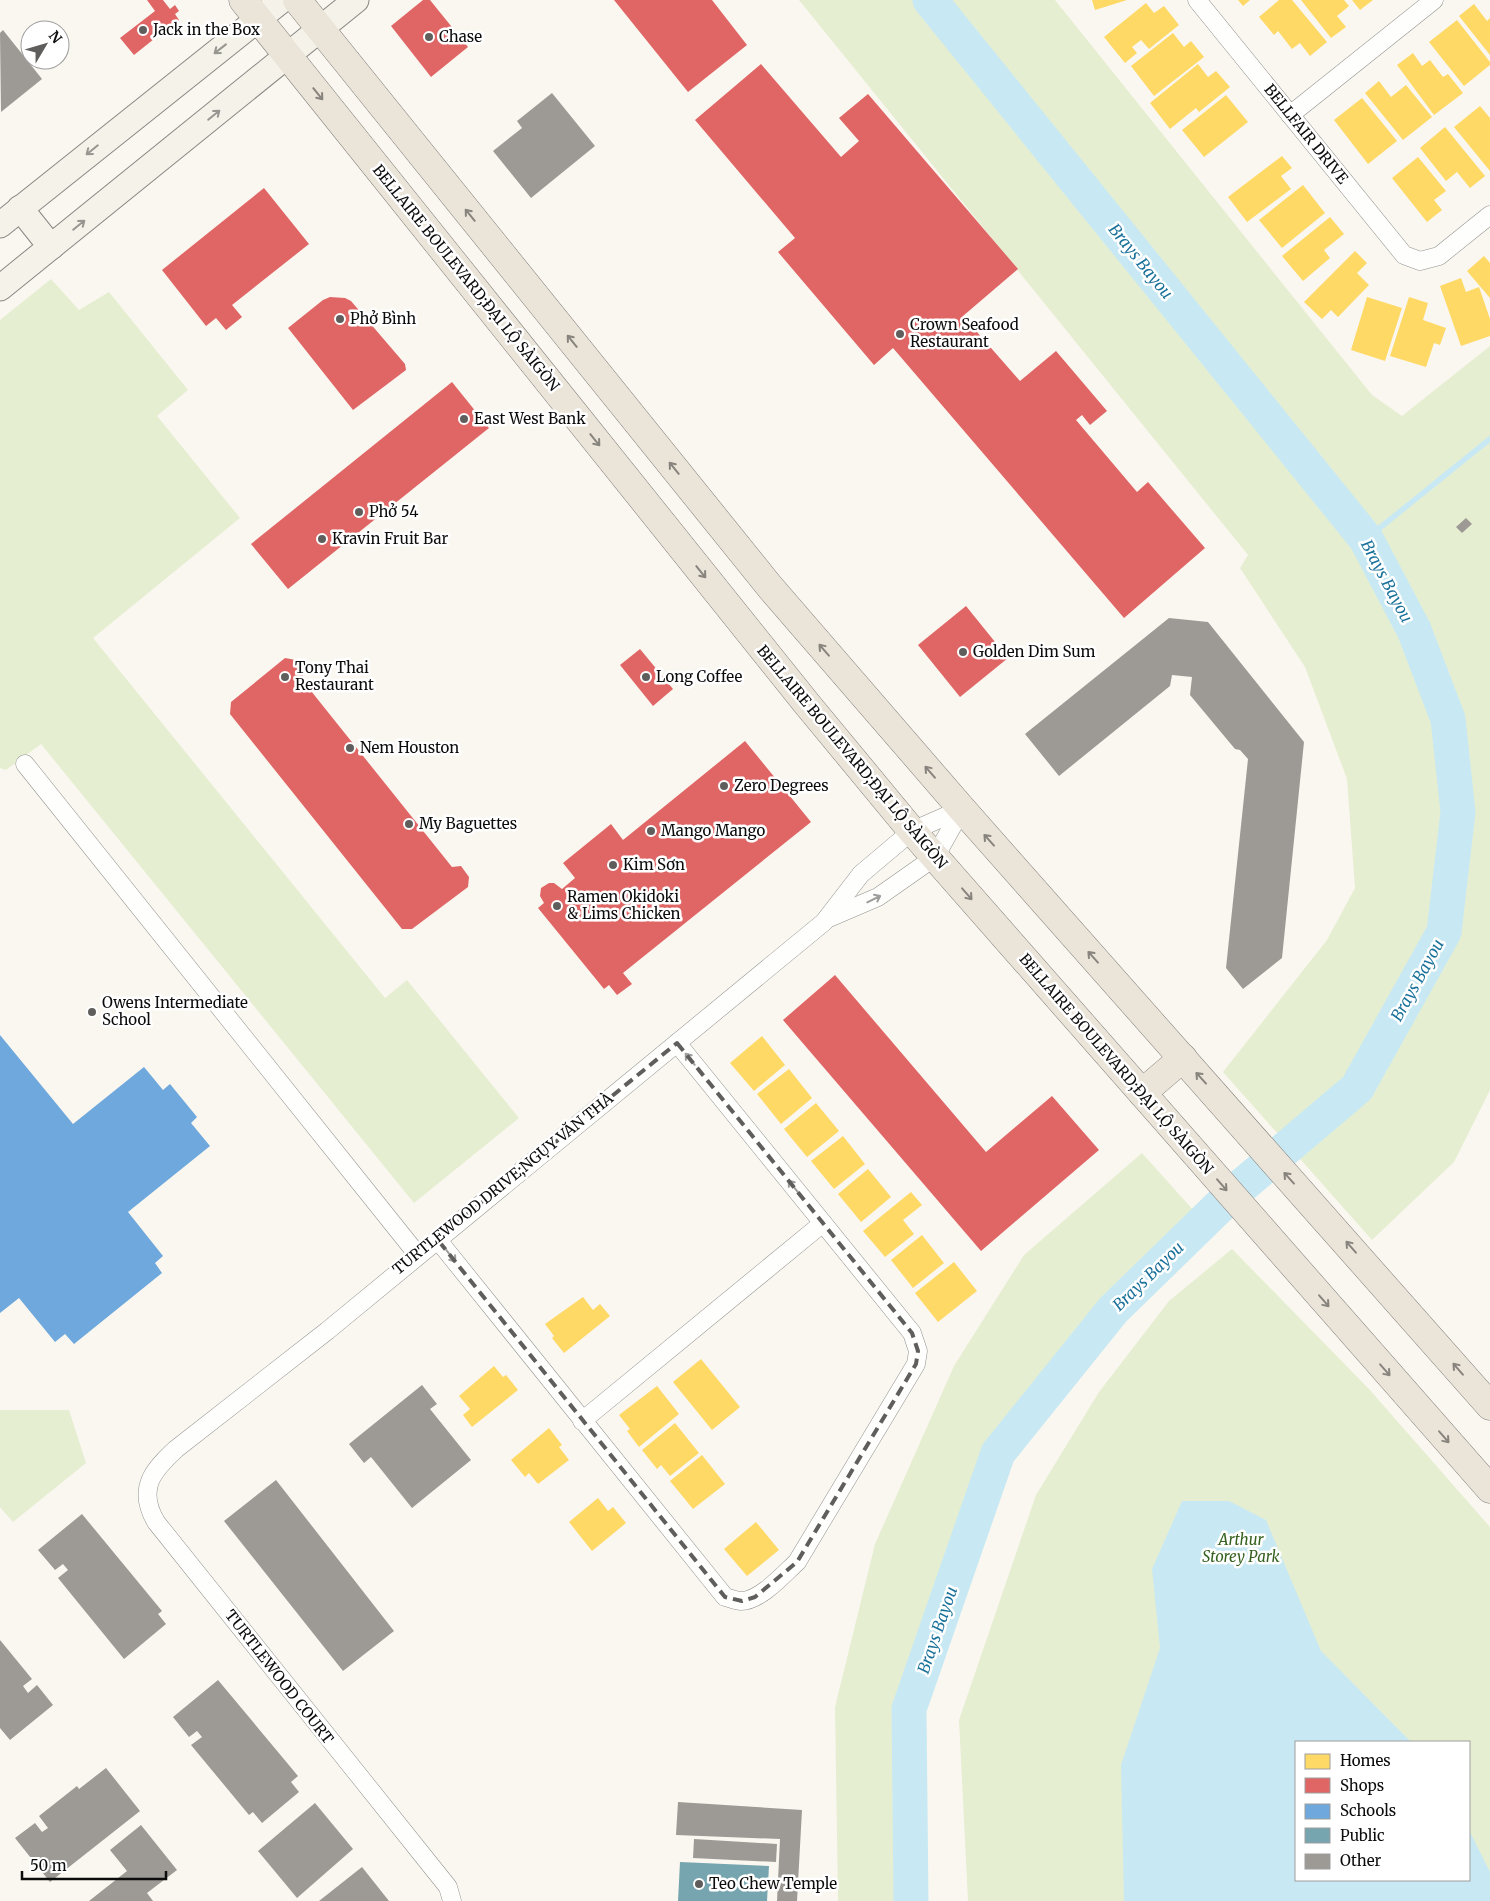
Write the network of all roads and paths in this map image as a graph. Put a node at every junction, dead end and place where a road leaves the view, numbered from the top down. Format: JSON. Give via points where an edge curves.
{"nodes":[{"id":1,"x":282,"y":0,"type":"edge"},
{"id":2,"x":297,"y":0,"type":"edge"},
{"id":3,"x":356,"y":0,"type":"edge"},
{"id":4,"x":1198,"y":0,"type":"edge"},
{"id":5,"x":1434,"y":0,"type":"edge"},
{"id":6,"x":250,"y":10,"type":"edge"},
{"id":7,"x":320,"y":29,"type":"junction"},
{"id":8,"x":288,"y":56,"type":"junction"},
{"id":9,"x":1290,"y":115,"type":"junction"},
{"id":10,"x":20,"y":208,"type":"junction"},
{"id":11,"x":1490,"y":215,"type":"edge"},
{"id":12,"x":0,"y":225,"type":"edge"},
{"id":13,"x":51,"y":248,"type":"junction"},
{"id":14,"x":0,"y":288,"type":"edge"},
{"id":15,"x":26,"y":764,"type":"dead end"},
{"id":16,"x":962,"y":809,"type":"junction"},
{"id":17,"x":912,"y":831,"type":"junction"},
{"id":18,"x":935,"y":858,"type":"junction"},
{"id":19,"x":829,"y":918,"type":"junction"},
{"id":20,"x":677,"y":1043,"type":"junction"},
{"id":21,"x":1183,"y":1058,"type":"junction"},
{"id":22,"x":1142,"y":1093,"type":"junction"},
{"id":23,"x":824,"y":1224,"type":"junction"},
{"id":24,"x":437,"y":1239,"type":"junction"},
{"id":25,"x":417,"y":1254,"type":"junction"},
{"id":26,"x":1490,"y":1406,"type":"edge"},
{"id":27,"x":582,"y":1421,"type":"junction"},
{"id":28,"x":176,"y":1449,"type":"joint"},
{"id":29,"x":1490,"y":1489,"type":"edge"},
{"id":30,"x":452,"y":1901,"type":"edge"}],
"edges":[{"from":1,"to":6,"type":"main road"},
{"from":2,"to":7,"type":"main road"},
{"from":3,"to":7,"type":"main road"},
{"from":4,"to":9,"type":"street","name":"BELLFAIR DRIVE"},
{"from":5,"to":9,"type":"street"},
{"from":6,"to":8,"type":"main road","name":"BELLAIRE BOULEVARD;ĐẠI LỘ SÀIGÒN"},
{"from":6,"to":10,"type":"main road","one_way":true},
{"from":7,"to":8,"type":"main road"},
{"from":16,"to":7,"type":"main road","one_way":true,"via":[[770,588]]},
{"from":13,"to":8,"type":"main road","one_way":true},
{"from":8,"to":17,"type":"main road","name":"BELLAIRE BOULEVARD;ĐẠI LỘ SÀIGÒN","one_way":true},
{"from":9,"to":11,"type":"street","name":"BELLFAIR DRIVE","via":[[1404,255],[1420,262],[1439,256]]},
{"from":10,"to":12,"type":"main road"},
{"from":10,"to":13,"type":"main road"},
{"from":13,"to":14,"type":"main road"},
{"from":15,"to":25,"type":"street"},
{"from":16,"to":17,"type":"street","name":"TURTLEWOOD DRIVE;NGỤY VĂN THÀ"},
{"from":16,"to":18,"type":"street","name":"TURTLEWOOD DRIVE;NGỤY VĂN THÀ"},
{"from":21,"to":16,"type":"main road","one_way":true},
{"from":17,"to":18,"type":"main road","name":"BELLAIRE BOULEVARD;ĐẠI LỘ SÀIGÒN"},
{"from":17,"to":19,"type":"street","name":"TURTLEWOOD DRIVE;NGỤY VĂN THÀ","via":[[861,874]]},
{"from":19,"to":18,"type":"street","name":"TURTLEWOOD DRIVE;NGỤY VĂN THÀ","one_way":true,"via":[[878,897]]},
{"from":18,"to":22,"type":"main road","name":"BELLAIRE BOULEVARD;ĐẠI LỘ SÀIGÒN","one_way":true},
{"from":19,"to":20,"type":"street","name":"TURTLEWOOD DRIVE;NGỤY VĂN THÀ"},
{"from":23,"to":20,"type":"street","one_way":true},
{"from":20,"to":24,"type":"street","name":"TURTLEWOOD DRIVE;NGỤY VĂN THÀ"},
{"from":21,"to":22,"type":"main road"},
{"from":26,"to":21,"type":"main road","one_way":true},
{"from":22,"to":29,"type":"main road","name":"BELLAIRE BOULEVARD;ĐẠI LỘ SÀIGÒN","one_way":true},
{"from":23,"to":27,"type":"street"},
{"from":23,"to":27,"type":"street","via":[[912,1333],[918,1351],[916,1364],[797,1562],[780,1578],[755,1597],[742,1601],[726,1597]]},
{"from":24,"to":25,"type":"street","name":"TURTLEWOOD DRIVE;NGỤY VĂN THÀ"},
{"from":24,"to":27,"type":"street","one_way":true},
{"from":25,"to":28,"type":"street","name":"TURTLEWOOD DRIVE;NGỤY VĂN THÀ","via":[[326,1331]]},
{"from":28,"to":30,"type":"street","name":"TURTLEWOOD COURT","via":[[149,1479],[147,1493],[156,1522],[448,1887]]}]}
